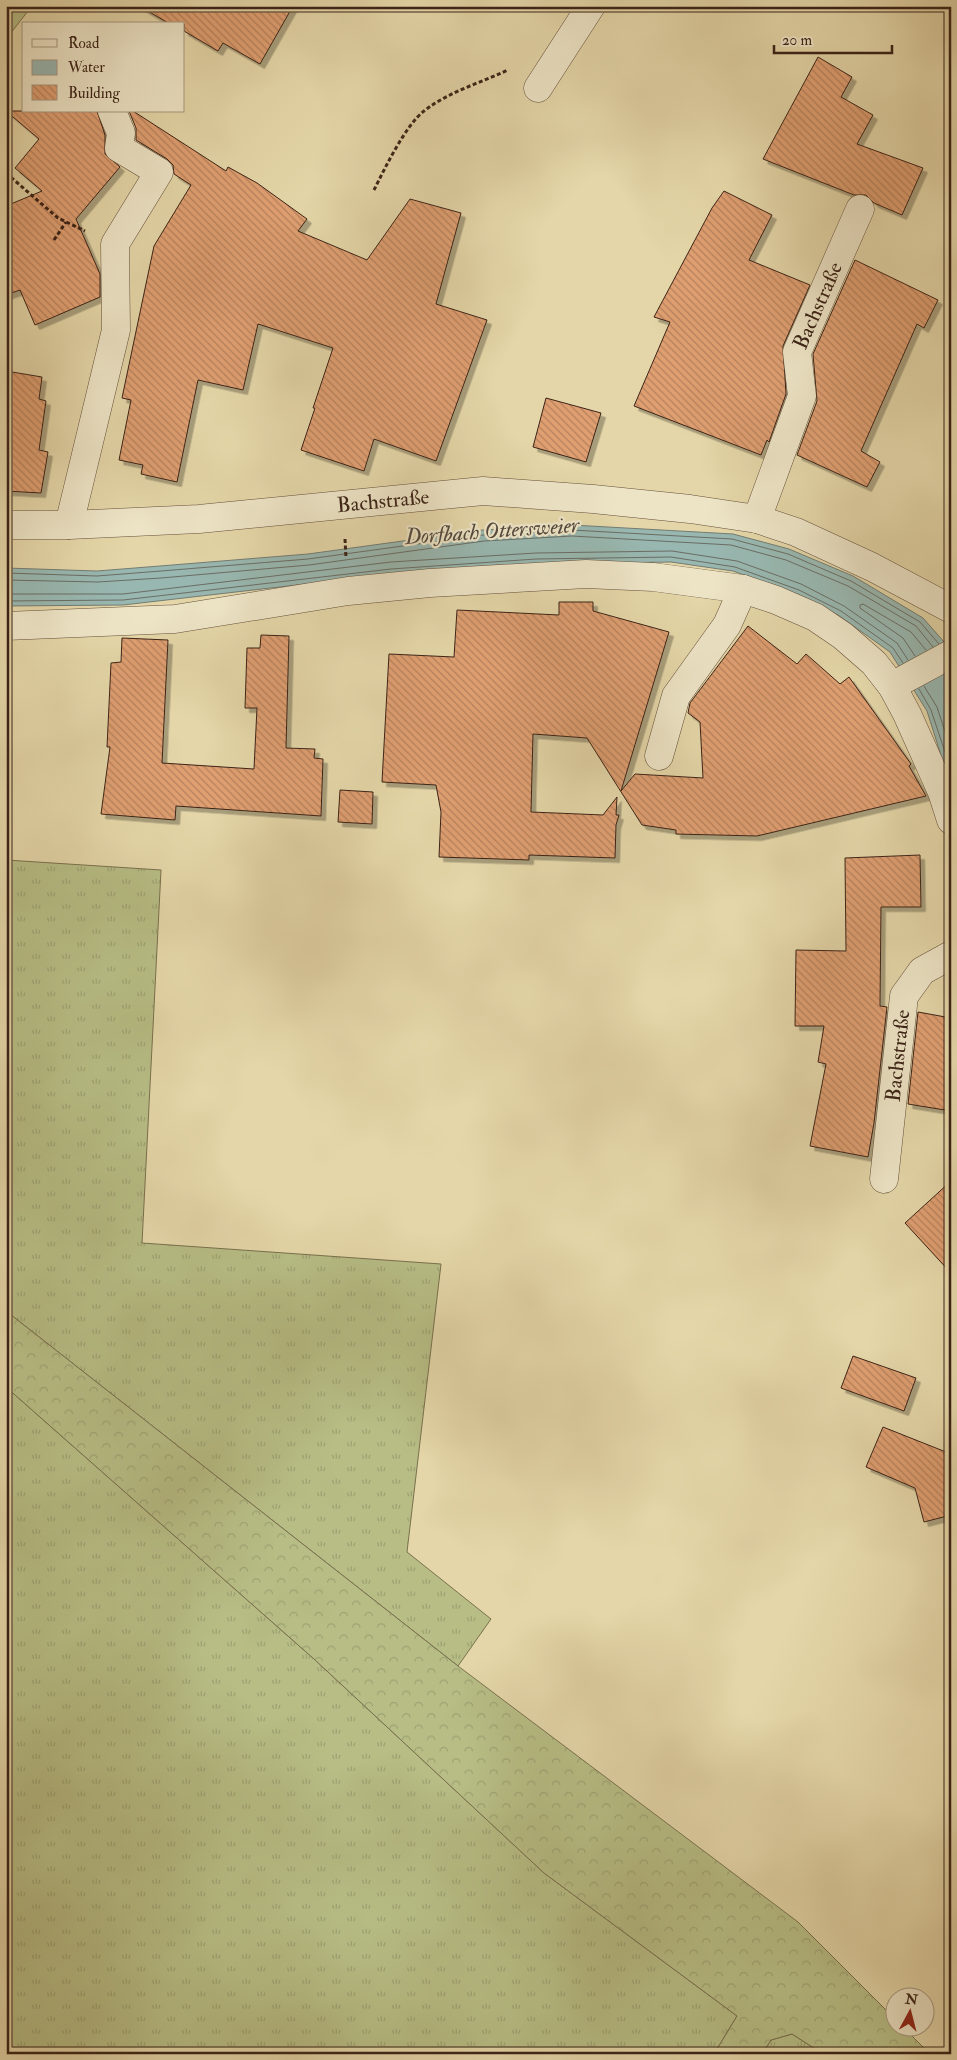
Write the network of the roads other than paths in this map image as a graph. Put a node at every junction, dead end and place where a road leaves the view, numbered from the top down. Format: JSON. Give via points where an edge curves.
{"nodes":[{"id":1,"x":591,"y":6,"type":"edge"},
{"id":2,"x":538,"y":88,"type":"dead end"},
{"id":3,"x":112,"y":112,"type":"edge"},
{"id":4,"x":860,"y":209,"type":"dead end"},
{"id":5,"x":757,"y":520,"type":"junction"},
{"id":6,"x":6,"y":525,"type":"edge"},
{"id":7,"x":69,"y":526,"type":"junction"},
{"id":8,"x":743,"y":589,"type":"junction"},
{"id":9,"x":951,"y":609,"type":"edge"},
{"id":10,"x":6,"y":626,"type":"edge"},
{"id":11,"x":951,"y":654,"type":"edge"},
{"id":12,"x":897,"y":684,"type":"junction"},
{"id":13,"x":660,"y":756,"type":"dead end"},
{"id":14,"x":951,"y":820,"type":"edge"},
{"id":15,"x":951,"y":955,"type":"edge"},
{"id":16,"x":884,"y":1179,"type":"dead end"}],
"edges":[{"from":1,"to":2,"type":"street"},
{"from":3,"to":7,"type":"street","via":[[120,132],[119,148],[159,172],[115,244],[116,330]]},
{"from":4,"to":5,"type":"street","name":"Bachstraße","via":[[797,352],[802,396]]},
{"from":5,"to":7,"type":"street","name":"Bachstraße","via":[[690,509],[483,491],[199,519]]},
{"from":5,"to":9,"type":"street","name":"Bachstraße","via":[[796,532]]},
{"from":6,"to":7,"type":"street","name":"Bachstraße"},
{"from":8,"to":10,"type":"street","via":[[652,577],[586,574],[348,591],[175,619]]},
{"from":8,"to":12,"type":"street","via":[[815,617],[843,636]]},
{"from":8,"to":13,"type":"street","via":[[727,625],[676,696]]},
{"from":11,"to":12,"type":"street"},
{"from":12,"to":14,"type":"street"},
{"from":15,"to":16,"type":"street","name":"Bachstraße","via":[[922,971],[904,996]]}]}
